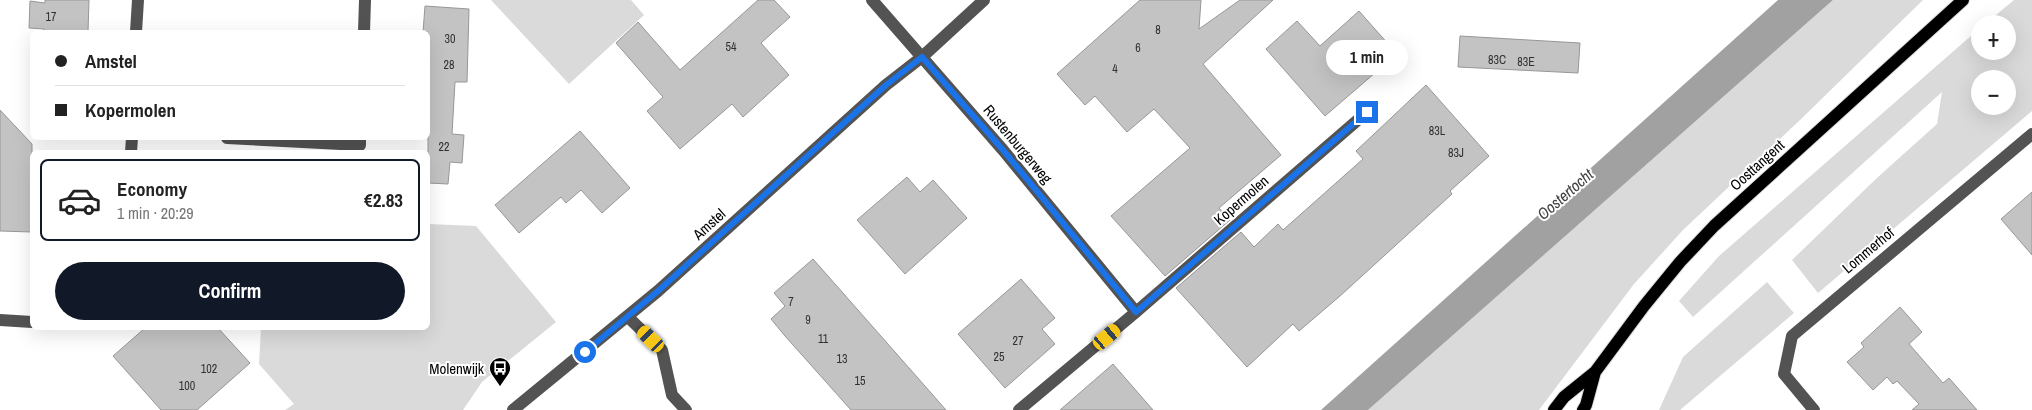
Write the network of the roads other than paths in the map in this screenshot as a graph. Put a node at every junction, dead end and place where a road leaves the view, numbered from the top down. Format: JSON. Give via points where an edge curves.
{"nodes":[{"id":1,"x":138,"y":0,"type":"edge"},
{"id":2,"x":365,"y":0,"type":"edge"},
{"id":3,"x":872,"y":0,"type":"edge"},
{"id":4,"x":984,"y":0,"type":"edge"},
{"id":5,"x":1963,"y":0,"type":"edge"},
{"id":6,"x":136,"y":30,"type":"edge"},
{"id":7,"x":364,"y":30,"type":"edge"},
{"id":8,"x":922,"y":57,"type":"junction"},
{"id":9,"x":1367,"y":112,"type":"dead end"},
{"id":10,"x":2032,"y":134,"type":"edge"},
{"id":11,"x":265,"y":140,"type":"edge"},
{"id":12,"x":360,"y":140,"type":"edge"},
{"id":13,"x":1136,"y":312,"type":"junction"},
{"id":14,"x":628,"y":316,"type":"junction"},
{"id":15,"x":0,"y":320,"type":"edge"},
{"id":16,"x":30,"y":322,"type":"edge"},
{"id":17,"x":1595,"y":372,"type":"junction"},
{"id":18,"x":513,"y":410,"type":"edge"},
{"id":19,"x":686,"y":410,"type":"edge"},
{"id":20,"x":1019,"y":410,"type":"edge"},
{"id":21,"x":1554,"y":410,"type":"edge"},
{"id":22,"x":1583,"y":410,"type":"edge"},
{"id":23,"x":1814,"y":410,"type":"edge"}],
"edges":[{"from":1,"to":6,"type":"street"},
{"from":2,"to":7,"type":"street"},
{"from":3,"to":8,"type":"street","name":"Rustenburgerweg"},
{"from":4,"to":8,"type":"street","name":"Amstel"},
{"from":5,"to":17,"type":"main road","name":"Oosttangent","via":[[1714,226],[1644,306]]},
{"from":8,"to":13,"type":"street","name":"Rustenburgerweg"},
{"from":8,"to":14,"type":"street","name":"Amstel","via":[[886,85]]},
{"from":9,"to":13,"type":"street","name":"Kopermolen"},
{"from":10,"to":23,"type":"street","name":"Lommerhof","via":[[1792,336],[1784,374]]},
{"from":11,"to":12,"type":"street","via":[[360,145]]},
{"from":13,"to":20,"type":"street","name":"Kopermolen"},
{"from":14,"to":18,"type":"street","name":"Amstel"},
{"from":14,"to":19,"type":"street","via":[[662,350],[672,395]]},
{"from":15,"to":16,"type":"street"},
{"from":17,"to":21,"type":"main road","name":"Oosttangent","via":[[1564,397]]},
{"from":17,"to":22,"type":"main road","name":"Oosttangent"}]}
